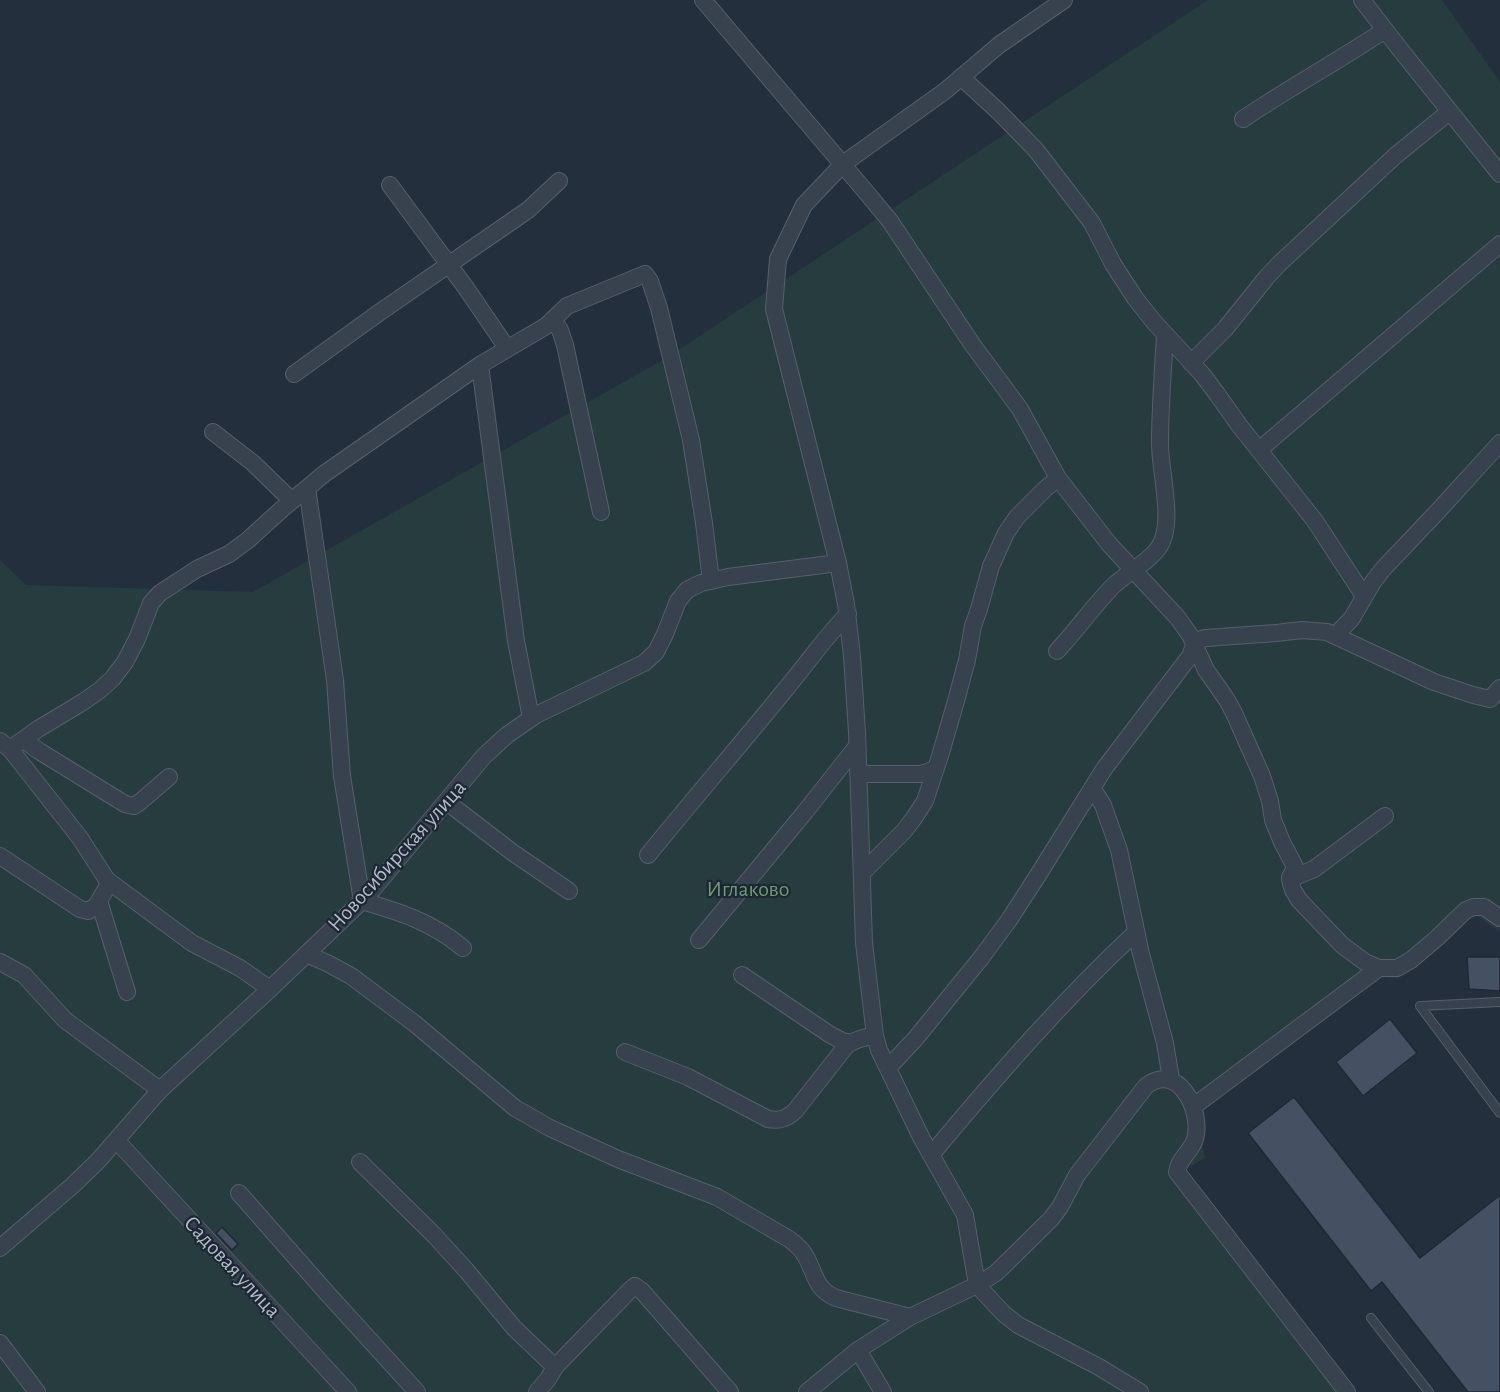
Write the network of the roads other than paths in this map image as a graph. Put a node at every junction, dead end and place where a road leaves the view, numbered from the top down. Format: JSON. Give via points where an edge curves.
{"nodes":[{"id":1,"x":704,"y":0,"type":"edge"},
{"id":2,"x":1064,"y":0,"type":"edge"},
{"id":3,"x":1362,"y":0,"type":"edge"},
{"id":4,"x":1385,"y":30,"type":"junction"},
{"id":5,"x":961,"y":77,"type":"junction"},
{"id":6,"x":1449,"y":112,"type":"junction"},
{"id":7,"x":1243,"y":119,"type":"dead end"},
{"id":8,"x":843,"y":164,"type":"junction"},
{"id":9,"x":1500,"y":174,"type":"edge"},
{"id":10,"x":559,"y":181,"type":"dead end"},
{"id":11,"x":390,"y":185,"type":"dead end"},
{"id":12,"x":1500,"y":244,"type":"edge"},
{"id":13,"x":448,"y":264,"type":"junction"},
{"id":14,"x":553,"y":319,"type":"junction"},
{"id":15,"x":1165,"y":334,"type":"junction"},
{"id":16,"x":507,"y":348,"type":"junction"},
{"id":17,"x":1191,"y":363,"type":"junction"},
{"id":18,"x":480,"y":365,"type":"junction"},
{"id":19,"x":294,"y":374,"type":"dead end"},
{"id":20,"x":213,"y":432,"type":"dead end"},
{"id":21,"x":1500,"y":443,"type":"edge"},
{"id":22,"x":1259,"y":450,"type":"junction"},
{"id":23,"x":1058,"y":478,"type":"junction"},
{"id":24,"x":307,"y":488,"type":"junction"},
{"id":25,"x":292,"y":501,"type":"junction"},
{"id":26,"x":601,"y":513,"type":"dead end"},
{"id":27,"x":838,"y":563,"type":"junction"},
{"id":28,"x":1132,"y":570,"type":"junction"},
{"id":29,"x":711,"y":581,"type":"junction"},
{"id":30,"x":1364,"y":596,"type":"junction"},
{"id":31,"x":848,"y":614,"type":"junction"},
{"id":32,"x":1336,"y":636,"type":"junction"},
{"id":33,"x":1194,"y":643,"type":"junction"},
{"id":34,"x":1058,"y":651,"type":"dead end"},
{"id":35,"x":1500,"y":688,"type":"edge"},
{"id":36,"x":531,"y":718,"type":"junction"},
{"id":37,"x":11,"y":743,"type":"edge"},
{"id":38,"x":857,"y":746,"type":"junction"},
{"id":39,"x":936,"y":768,"type":"junction"},
{"id":40,"x":858,"y":774,"type":"junction"},
{"id":41,"x":169,"y":777,"type":"dead end"},
{"id":42,"x":1092,"y":788,"type":"junction"},
{"id":43,"x":447,"y":802,"type":"junction"},
{"id":44,"x":1384,"y":816,"type":"dead end"},
{"id":45,"x":648,"y":855,"type":"dead end"},
{"id":46,"x":0,"y":856,"type":"edge"},
{"id":47,"x":861,"y":873,"type":"junction"},
{"id":48,"x":1290,"y":879,"type":"junction"},
{"id":49,"x":110,"y":882,"type":"junction"},
{"id":50,"x":569,"y":891,"type":"dead end"},
{"id":51,"x":99,"y":901,"type":"junction"},
{"id":52,"x":362,"y":901,"type":"junction"},
{"id":53,"x":1500,"y":918,"type":"edge"},
{"id":54,"x":1136,"y":932,"type":"junction"},
{"id":55,"x":699,"y":940,"type":"dead end"},
{"id":56,"x":462,"y":948,"type":"dead end"},
{"id":57,"x":306,"y":954,"type":"junction"},
{"id":58,"x":0,"y":962,"type":"edge"},
{"id":59,"x":1379,"y":968,"type":"junction"},
{"id":60,"x":742,"y":975,"type":"dead end"},
{"id":61,"x":270,"y":989,"type":"junction"},
{"id":62,"x":127,"y":992,"type":"dead end"},
{"id":63,"x":1500,"y":1002,"type":"edge"},
{"id":64,"x":875,"y":1036,"type":"junction"},
{"id":65,"x":851,"y":1043,"type":"junction"},
{"id":66,"x":625,"y":1052,"type":"dead end"},
{"id":67,"x":888,"y":1068,"type":"junction"},
{"id":68,"x":1171,"y":1079,"type":"junction"},
{"id":69,"x":160,"y":1090,"type":"junction"},
{"id":70,"x":1194,"y":1106,"type":"junction"},
{"id":71,"x":1500,"y":1113,"type":"edge"},
{"id":72,"x":117,"y":1141,"type":"junction"},
{"id":73,"x":931,"y":1155,"type":"junction"},
{"id":74,"x":360,"y":1162,"type":"dead end"},
{"id":75,"x":239,"y":1193,"type":"dead end"},
{"id":76,"x":0,"y":1248,"type":"edge"},
{"id":77,"x":976,"y":1285,"type":"junction"},
{"id":78,"x":910,"y":1317,"type":"junction"},
{"id":79,"x":1371,"y":1318,"type":"dead end"},
{"id":80,"x":0,"y":1343,"type":"edge"},
{"id":81,"x":858,"y":1350,"type":"junction"},
{"id":82,"x":555,"y":1367,"type":"junction"},
{"id":83,"x":38,"y":1392,"type":"edge"},
{"id":84,"x":348,"y":1392,"type":"edge"},
{"id":85,"x":417,"y":1392,"type":"edge"},
{"id":86,"x":537,"y":1392,"type":"edge"},
{"id":87,"x":730,"y":1392,"type":"edge"},
{"id":88,"x":807,"y":1392,"type":"edge"},
{"id":89,"x":883,"y":1392,"type":"edge"},
{"id":90,"x":1140,"y":1392,"type":"edge"},
{"id":91,"x":1347,"y":1392,"type":"edge"},
{"id":92,"x":1429,"y":1392,"type":"edge"}],
"edges":[{"from":1,"to":8,"type":"street"},
{"from":2,"to":5,"type":"street"},
{"from":3,"to":4,"type":"street"},
{"from":4,"to":6,"type":"street"},
{"from":4,"to":7,"type":"street"},
{"from":5,"to":8,"type":"street"},
{"from":5,"to":15,"type":"street","via":[[1036,150],[1092,223],[1122,280]]},
{"from":6,"to":9,"type":"street"},
{"from":6,"to":17,"type":"street","via":[[1279,264],[1226,329]]},
{"from":8,"to":23,"type":"street","via":[[890,221],[1020,409]]},
{"from":8,"to":27,"type":"street","via":[[804,205],[778,259],[774,309]]},
{"from":10,"to":13,"type":"street","via":[[528,210]]},
{"from":11,"to":13,"type":"street"},
{"from":12,"to":22,"type":"street"},
{"from":13,"to":16,"type":"street"},
{"from":13,"to":19,"type":"street"},
{"from":14,"to":16,"type":"street"},
{"from":14,"to":26,"type":"street","via":[[565,345]]},
{"from":14,"to":29,"type":"street","via":[[567,306],[645,274],[650,281],[691,440]]},
{"from":15,"to":17,"type":"street"},
{"from":15,"to":28,"type":"street","via":[[1160,445],[1165,535],[1159,549]]},
{"from":16,"to":18,"type":"street"},
{"from":17,"to":22,"type":"street"},
{"from":18,"to":24,"type":"street"},
{"from":18,"to":36,"type":"street","via":[[516,640]]},
{"from":20,"to":25,"type":"street"},
{"from":21,"to":30,"type":"street","via":[[1383,569]]},
{"from":22,"to":30,"type":"street","via":[[1315,521]]},
{"from":23,"to":28,"type":"street"},
{"from":23,"to":39,"type":"street","via":[[1017,517],[991,567]]},
{"from":24,"to":25,"type":"street"},
{"from":24,"to":52,"type":"street","via":[[335,680],[342,776]]},
{"from":25,"to":37,"type":"street","via":[[229,554],[196,568],[160,593],[151,603],[125,662],[100,690]]},
{"from":27,"to":29,"type":"street","name":"Новосибирская улица"},
{"from":27,"to":31,"type":"street"},
{"from":28,"to":33,"type":"street","via":[[1177,617]]},
{"from":28,"to":34,"type":"street","via":[[1114,585]]},
{"from":29,"to":36,"type":"street","name":"Новосибирская улица","via":[[687,590],[678,601],[656,652],[644,663]]},
{"from":30,"to":32,"type":"street"},
{"from":31,"to":38,"type":"street"},
{"from":31,"to":45,"type":"street"},
{"from":32,"to":33,"type":"street","via":[[1302,630],[1206,638]]},
{"from":32,"to":35,"type":"street","via":[[1434,682],[1473,695],[1490,699]]},
{"from":33,"to":42,"type":"street","via":[[1190,656]]},
{"from":33,"to":48,"type":"street","via":[[1234,713],[1262,776],[1273,820],[1294,865]]},
{"from":36,"to":43,"type":"street","name":"Новосибирская улица","via":[[484,756]]},
{"from":37,"to":41,"type":"street","via":[[39,751],[134,806]]},
{"from":37,"to":49,"type":"street"},
{"from":38,"to":40,"type":"street"},
{"from":38,"to":55,"type":"street"},
{"from":39,"to":40,"type":"street","via":[[920,774]]},
{"from":39,"to":47,"type":"street","via":[[925,801],[914,818]]},
{"from":40,"to":47,"type":"street"},
{"from":42,"to":54,"type":"street","via":[[1103,805],[1119,850]]},
{"from":42,"to":67,"type":"street","via":[[1009,920]]},
{"from":43,"to":50,"type":"street"},
{"from":43,"to":52,"type":"street","name":"Новосибирская улица"},
{"from":44,"to":48,"type":"street","via":[[1314,869]]},
{"from":46,"to":51,"type":"street","via":[[80,909],[88,910]]},
{"from":47,"to":64,"type":"street","via":[[864,943]]},
{"from":48,"to":59,"type":"street","via":[[1299,900],[1342,945]]},
{"from":49,"to":51,"type":"street"},
{"from":49,"to":61,"type":"street","via":[[192,943]]},
{"from":51,"to":62,"type":"street"},
{"from":52,"to":56,"type":"street","via":[[435,927]]},
{"from":52,"to":57,"type":"street","name":"Новосибирская улица"},
{"from":53,"to":59,"type":"street","via":[[1484,907],[1466,910],[1411,960],[1397,968]]},
{"from":54,"to":68,"type":"street"},
{"from":54,"to":73,"type":"street","via":[[1024,1046]]},
{"from":57,"to":61,"type":"street","name":"Новосибирская улица"},
{"from":57,"to":78,"type":"street","via":[[351,976],[529,1117],[618,1159],[717,1197],[789,1239],[806,1257],[818,1285],[826,1293]]},
{"from":58,"to":69,"type":"street","via":[[24,975],[65,1020]]},
{"from":59,"to":70,"type":"street"},
{"from":60,"to":65,"type":"street","via":[[829,1034]]},
{"from":61,"to":69,"type":"street","name":"Новосибирская улица"},
{"from":63,"to":71,"type":"lane","via":[[1420,1006]]},
{"from":64,"to":65,"type":"street"},
{"from":64,"to":67,"type":"street"},
{"from":65,"to":66,"type":"street","via":[[795,1111],[779,1120],[768,1119],[688,1077]]},
{"from":67,"to":73,"type":"street"},
{"from":68,"to":70,"type":"street"},
{"from":68,"to":77,"type":"street","via":[[1153,1080],[1146,1086],[1077,1175],[1052,1219],[996,1273]]},
{"from":69,"to":72,"type":"street","name":"Новосибирская улица"},
{"from":70,"to":91,"type":"street","via":[[1196,1137],[1177,1172]]},
{"from":72,"to":76,"type":"street","name":"Новосибирская улица"},
{"from":72,"to":84,"type":"street","name":"Садовая улица"},
{"from":73,"to":77,"type":"street","via":[[965,1215]]},
{"from":74,"to":82,"type":"street","via":[[434,1235],[514,1329]]},
{"from":75,"to":85,"type":"street"},
{"from":77,"to":78,"type":"street"},
{"from":77,"to":90,"type":"street","via":[[1018,1325]]},
{"from":78,"to":81,"type":"street"},
{"from":79,"to":92,"type":"lane"},
{"from":80,"to":83,"type":"street"},
{"from":81,"to":88,"type":"street"},
{"from":81,"to":89,"type":"street"},
{"from":82,"to":86,"type":"street"},
{"from":82,"to":87,"type":"street","via":[[635,1286]]}]}
